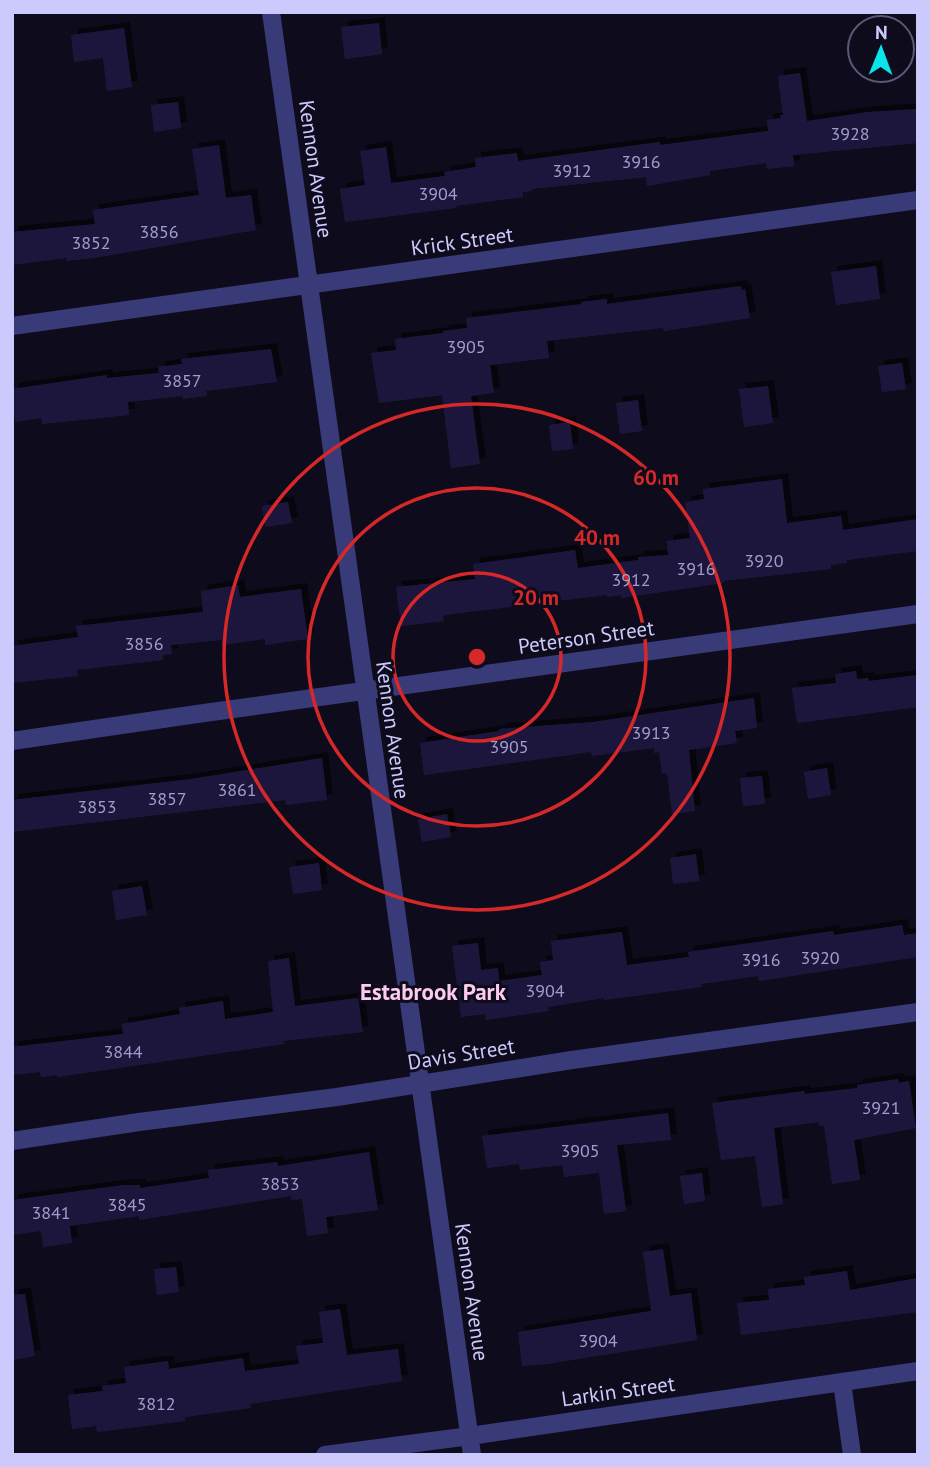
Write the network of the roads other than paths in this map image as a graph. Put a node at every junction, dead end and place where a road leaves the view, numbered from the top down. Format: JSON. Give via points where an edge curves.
{"nodes":[{"id":1,"x":271,"y":12,"type":"edge"},
{"id":2,"x":918,"y":200,"type":"edge"},
{"id":3,"x":310,"y":284,"type":"junction"},
{"id":4,"x":12,"y":326,"type":"edge"},
{"id":5,"x":918,"y":614,"type":"edge"},
{"id":6,"x":364,"y":692,"type":"junction"},
{"id":7,"x":12,"y":741,"type":"edge"},
{"id":8,"x":918,"y":1013,"type":"edge"},
{"id":9,"x":420,"y":1083,"type":"junction"},
{"id":10,"x":12,"y":1141,"type":"edge"},
{"id":11,"x":918,"y":1371,"type":"edge"},
{"id":12,"x":842,"y":1382,"type":"junction"},
{"id":13,"x":470,"y":1436,"type":"junction"},
{"id":14,"x":325,"y":1455,"type":"edge"},
{"id":15,"x":472,"y":1455,"type":"edge"},
{"id":16,"x":852,"y":1455,"type":"edge"}],
"edges":[{"from":1,"to":3,"type":"street","name":"Kennon Avenue"},
{"from":2,"to":3,"type":"street","name":"Krick Street"},
{"from":3,"to":4,"type":"street","name":"Krick Street"},
{"from":3,"to":6,"type":"street","name":"Kennon Avenue"},
{"from":5,"to":6,"type":"street","name":"Peterson Street"},
{"from":6,"to":7,"type":"street","name":"Peterson Street"},
{"from":6,"to":9,"type":"street","name":"Kennon Avenue"},
{"from":8,"to":9,"type":"street","name":"Davis Street"},
{"from":9,"to":10,"type":"street","name":"Davis Street"},
{"from":9,"to":13,"type":"street","name":"Kennon Avenue"},
{"from":11,"to":12,"type":"street","name":"Larkin Street"},
{"from":12,"to":13,"type":"street","name":"Larkin Street"},
{"from":12,"to":16,"type":"street"},
{"from":13,"to":14,"type":"street","name":"Larkin Street"},
{"from":13,"to":15,"type":"street","name":"Kennon Avenue"}]}
